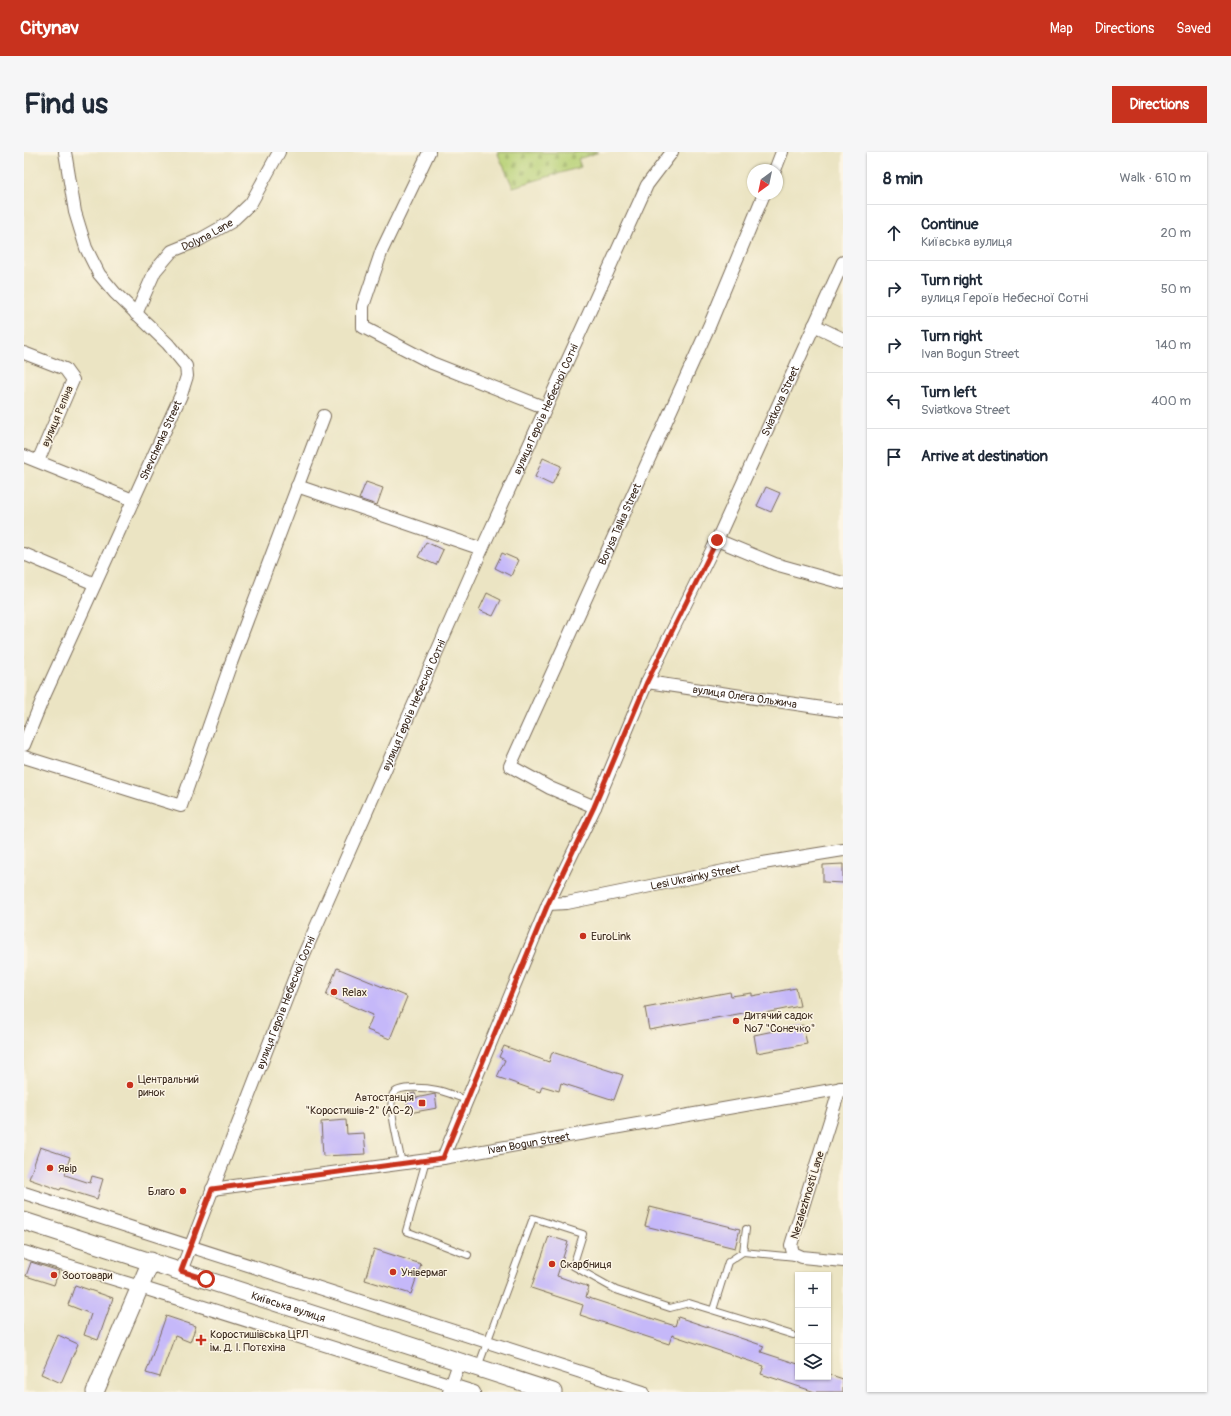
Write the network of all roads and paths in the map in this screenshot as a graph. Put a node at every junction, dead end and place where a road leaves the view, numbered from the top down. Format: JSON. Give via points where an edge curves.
{"nodes":[{"id":1,"x":65,"y":152,"type":"edge"},
{"id":2,"x":278,"y":152,"type":"edge"},
{"id":3,"x":429,"y":152,"type":"edge"},
{"id":4,"x":672,"y":152,"type":"edge"},
{"id":5,"x":782,"y":152,"type":"edge"},
{"id":6,"x":777,"y":164,"type":"edge"},
{"id":7,"x":762,"y":200,"type":"edge"},
{"id":8,"x":843,"y":262,"type":"edge"},
{"id":9,"x":136,"y":314,"type":"junction"},
{"id":10,"x":814,"y":325,"type":"junction"},
{"id":11,"x":843,"y":339,"type":"edge"},
{"id":12,"x":24,"y":353,"type":"edge"},
{"id":13,"x":546,"y":408,"type":"junction"},
{"id":14,"x":324,"y":416,"type":"dead end"},
{"id":15,"x":24,"y":456,"type":"edge"},
{"id":16,"x":38,"y":461,"type":"junction"},
{"id":17,"x":297,"y":486,"type":"junction"},
{"id":18,"x":133,"y":500,"type":"junction"},
{"id":19,"x":717,"y":540,"type":"junction"},
{"id":20,"x":482,"y":549,"type":"junction"},
{"id":21,"x":24,"y":554,"type":"edge"},
{"id":22,"x":843,"y":583,"type":"edge"},
{"id":23,"x":95,"y":584,"type":"junction"},
{"id":24,"x":647,"y":682,"type":"junction"},
{"id":25,"x":843,"y":711,"type":"edge"},
{"id":26,"x":25,"y":742,"type":"edge"},
{"id":27,"x":24,"y":757,"type":"edge"},
{"id":28,"x":594,"y":807,"type":"junction"},
{"id":29,"x":843,"y":850,"type":"edge"},
{"id":30,"x":548,"y":904,"type":"junction"},
{"id":31,"x":842,"y":1088,"type":"edge"},
{"id":32,"x":467,"y":1100,"type":"junction"},
{"id":33,"x":443,"y":1158,"type":"junction"},
{"id":34,"x":426,"y":1160,"type":"junction"},
{"id":35,"x":402,"y":1164,"type":"junction"},
{"id":36,"x":212,"y":1189,"type":"junction"},
{"id":37,"x":24,"y":1192,"type":"edge"},
{"id":38,"x":24,"y":1221,"type":"edge"},
{"id":39,"x":746,"y":1229,"type":"dead end"},
{"id":40,"x":190,"y":1246,"type":"junction"},
{"id":41,"x":24,"y":1252,"type":"edge"},
{"id":42,"x":743,"y":1252,"type":"junction"},
{"id":43,"x":468,"y":1255,"type":"dead end"},
{"id":44,"x":802,"y":1258,"type":"junction"},
{"id":45,"x":151,"y":1261,"type":"junction"},
{"id":46,"x":843,"y":1261,"type":"edge"},
{"id":47,"x":181,"y":1271,"type":"junction"},
{"id":48,"x":140,"y":1287,"type":"junction"},
{"id":49,"x":713,"y":1310,"type":"junction"},
{"id":50,"x":793,"y":1335,"type":"dead end"},
{"id":51,"x":487,"y":1342,"type":"junction"},
{"id":52,"x":459,"y":1363,"type":"junction"},
{"id":53,"x":477,"y":1368,"type":"junction"},
{"id":54,"x":450,"y":1389,"type":"edge"},
{"id":55,"x":95,"y":1392,"type":"edge"},
{"id":56,"x":474,"y":1392,"type":"edge"},
{"id":57,"x":553,"y":1392,"type":"edge"},
{"id":58,"x":643,"y":1392,"type":"edge"}],
"edges":[{"from":1,"to":9,"type":"street","name":"Shevchenka Street","via":[[75,212],[86,248],[99,274]]},
{"from":2,"to":9,"type":"street","name":"Dolyna Lane","via":[[251,203],[231,222],[199,240],[172,251],[155,271]]},
{"from":3,"to":13,"type":"street","via":[[382,250],[363,306],[363,327],[432,363]]},
{"from":4,"to":13,"type":"street","name":"вулиця Героїв Небесної Сотні","via":[[647,185]]},
{"from":5,"to":6,"type":"street"},
{"from":7,"to":28,"type":"street","name":"Borysa Talka Street","via":[[710,324],[510,766],[550,788]]},
{"from":8,"to":10,"type":"street","name":"Sviatkova Street"},
{"from":9,"to":18,"type":"street","name":"Shevchenka Street","via":[[168,344],[186,366],[187,376],[181,395]]},
{"from":10,"to":11,"type":"street"},
{"from":10,"to":19,"type":"street","name":"Sviatkova Street"},
{"from":12,"to":16,"type":"street","name":"вулиця Рєпіна","via":[[64,368],[73,380]]},
{"from":13,"to":20,"type":"street","name":"вулиця Героїв Небесної Сотні"},
{"from":14,"to":17,"type":"street"},
{"from":15,"to":16,"type":"street"},
{"from":16,"to":18,"type":"street"},
{"from":17,"to":20,"type":"street"},
{"from":17,"to":27,"type":"street","via":[[181,806]]},
{"from":18,"to":23,"type":"street","name":"Shevchenka Street"},
{"from":19,"to":22,"type":"street","via":[[775,564]]},
{"from":19,"to":24,"type":"street","name":"Sviatkova Street"},
{"from":20,"to":36,"type":"street","name":"вулиця Героїв Небесної Сотні","via":[[301,961]]},
{"from":21,"to":23,"type":"street"},
{"from":23,"to":26,"type":"street","name":"Shevchenka Street"},
{"from":24,"to":25,"type":"street","name":"вулиця Олега Ольжича"},
{"from":24,"to":28,"type":"street","name":"Sviatkova Street"},
{"from":28,"to":30,"type":"street","name":"Sviatkova Street"},
{"from":29,"to":30,"type":"street","name":"Lesi Ukrainky Street","via":[[764,863],[567,903]]},
{"from":30,"to":32,"type":"street","name":"Sviatkova Street"},
{"from":31,"to":33,"type":"street","name":"Ivan Bogun Street"},
{"from":31,"to":44,"type":"street","name":"Nezalezhnosti Lane","via":[[791,1245],[793,1254]]},
{"from":32,"to":33,"type":"street","name":"Sviatkova Street"},
{"from":32,"to":35,"type":"lane","via":[[436,1089],[409,1088],[395,1091],[391,1098],[392,1113]]},
{"from":33,"to":34,"type":"street","name":"Ivan Bogun Street"},
{"from":34,"to":35,"type":"street","name":"Ivan Bogun Street"},
{"from":34,"to":43,"type":"lane","via":[[406,1231]]},
{"from":35,"to":36,"type":"street","name":"Ivan Bogun Street"},
{"from":36,"to":40,"type":"street","name":"вулиця Героїв Небесної Сотні"},
{"from":37,"to":40,"type":"street"},
{"from":38,"to":45,"type":"main road","name":"Київська вулиця"},
{"from":39,"to":42,"type":"lane"},
{"from":40,"to":47,"type":"street","name":"вулиця Героїв Небесної Сотні"},
{"from":40,"to":51,"type":"street"},
{"from":41,"to":48,"type":"street"},
{"from":42,"to":44,"type":"lane"},
{"from":42,"to":49,"type":"lane","via":[[728,1262]]},
{"from":44,"to":46,"type":"street"},
{"from":45,"to":47,"type":"main road","name":"Київська вулиця"},
{"from":45,"to":48,"type":"main road"},
{"from":47,"to":52,"type":"main road","name":"Київська вулиця"},
{"from":48,"to":54,"type":"street"},
{"from":48,"to":55,"type":"main road"},
{"from":49,"to":50,"type":"lane"},
{"from":49,"to":51,"type":"lane","via":[[689,1303],[670,1308],[616,1290],[573,1266],[583,1234],[533,1218]]},
{"from":51,"to":53,"type":"lane"},
{"from":51,"to":58,"type":"street"},
{"from":52,"to":53,"type":"main road","name":"Київська вулиця"},
{"from":52,"to":54,"type":"street"},
{"from":53,"to":57,"type":"main road","name":"Київська вулиця"},
{"from":54,"to":56,"type":"street"}]}
